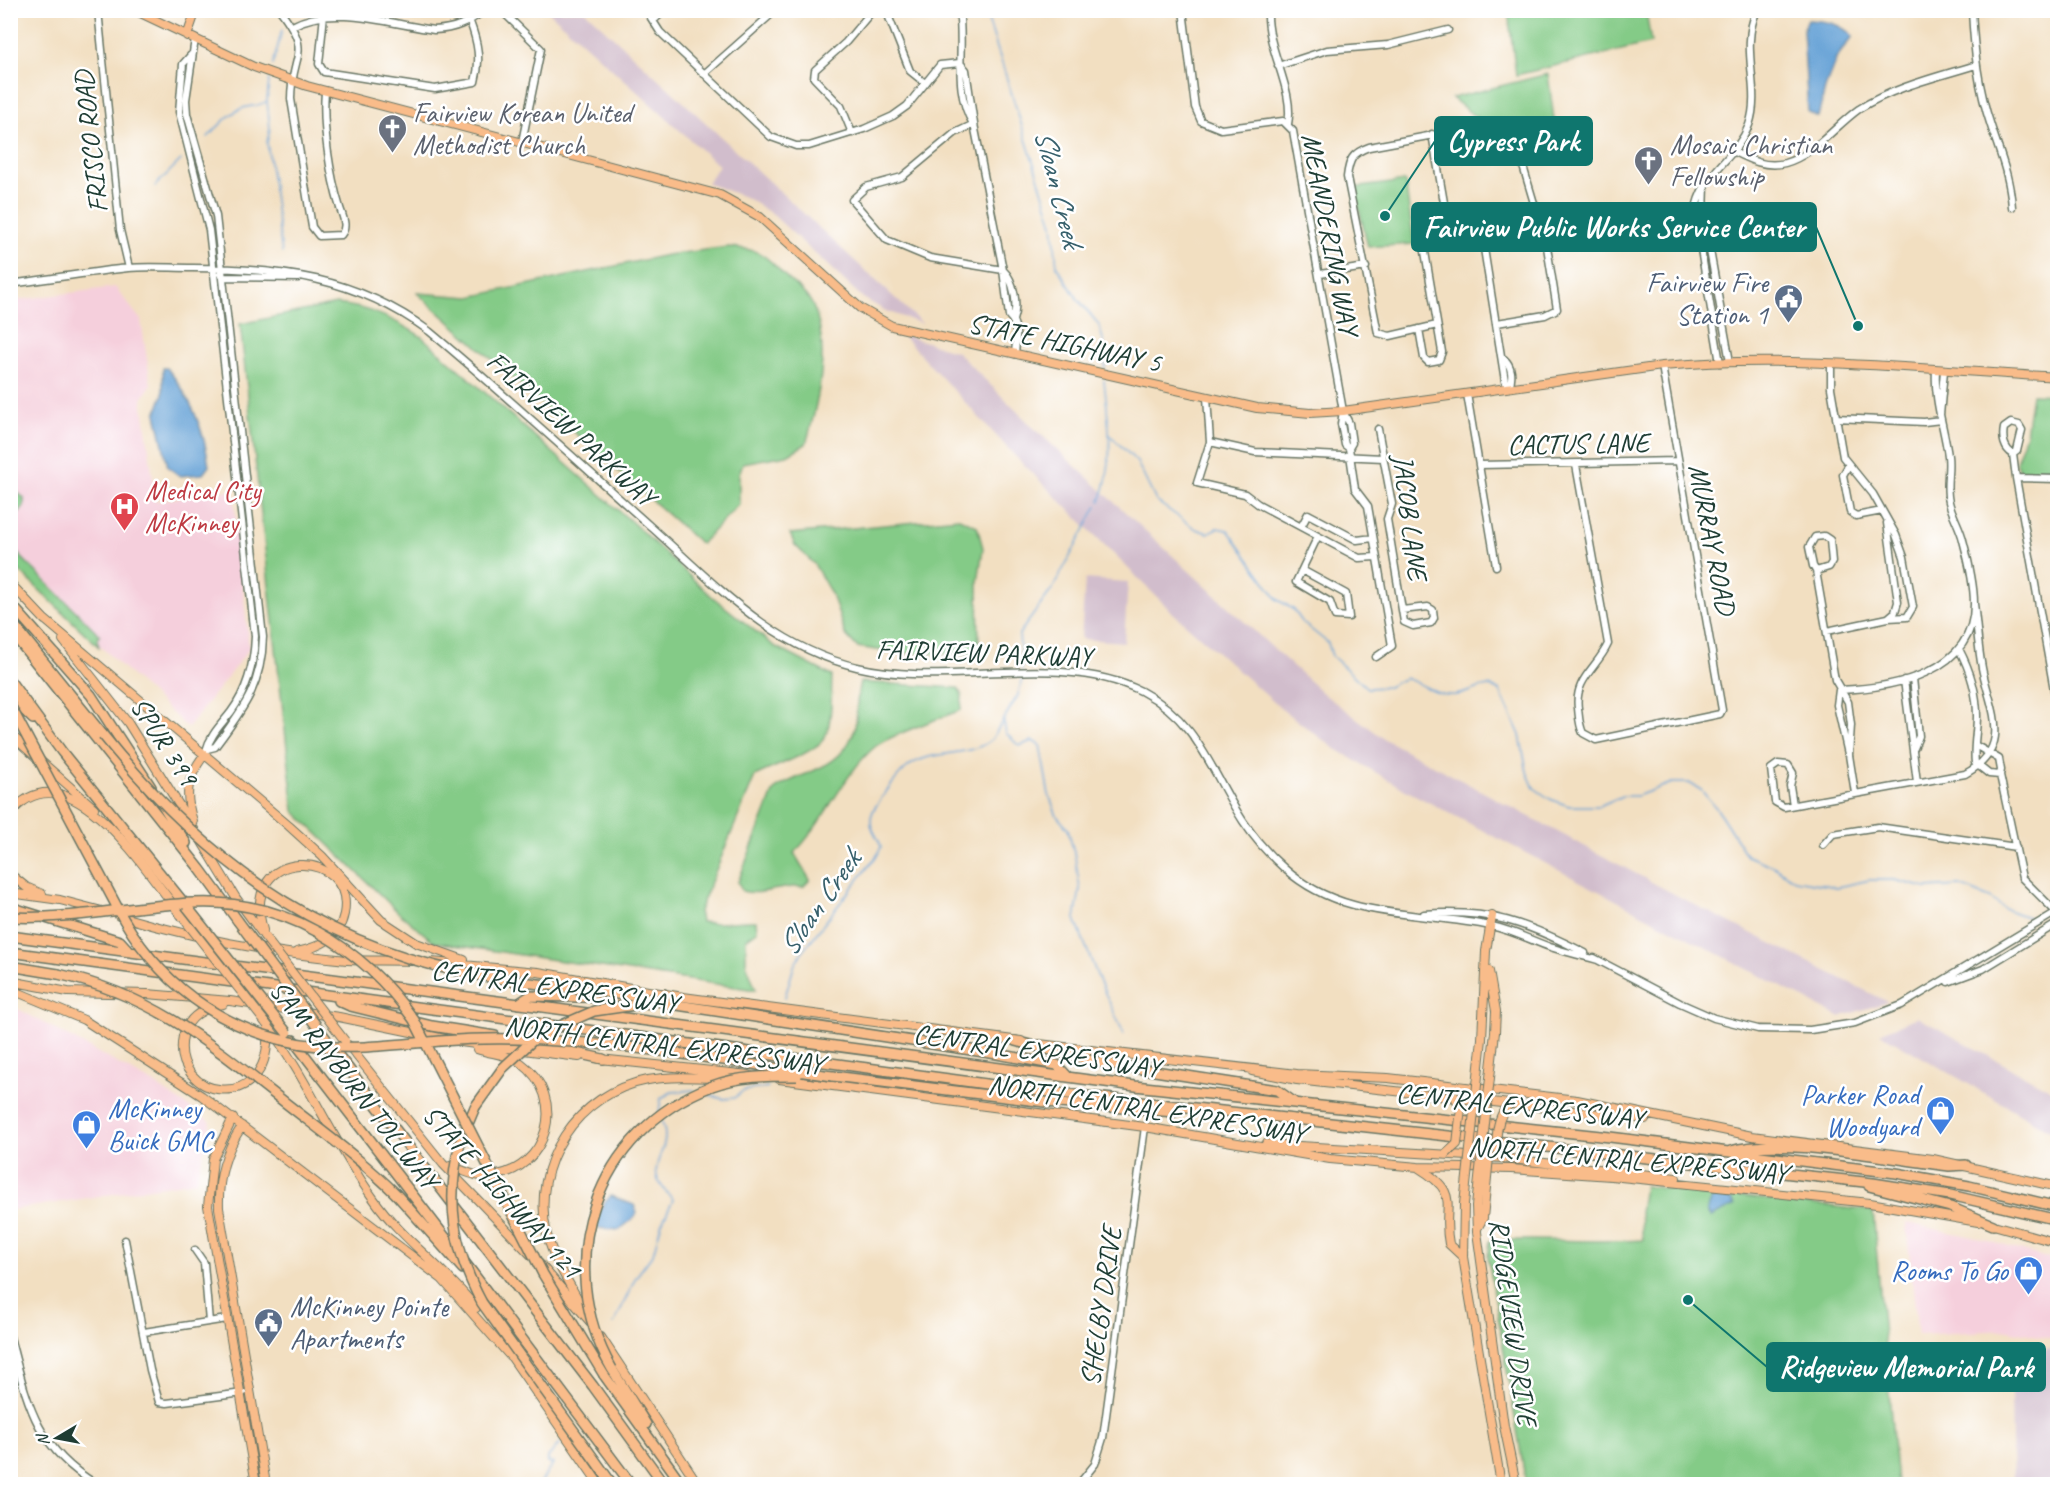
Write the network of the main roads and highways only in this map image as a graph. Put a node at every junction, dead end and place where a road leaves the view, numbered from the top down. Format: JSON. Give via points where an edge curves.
{"nodes":[{"id":1,"x":134,"y":10,"type":"edge"},
{"id":2,"x":196,"y":10,"type":"edge"},
{"id":3,"x":191,"y":38,"type":"junction"},
{"id":4,"x":2058,"y":377,"type":"edge"},
{"id":5,"x":10,"y":583,"type":"edge"},
{"id":6,"x":10,"y":603,"type":"edge"},
{"id":7,"x":43,"y":618,"type":"junction"},
{"id":8,"x":10,"y":620,"type":"edge"},
{"id":9,"x":10,"y":630,"type":"edge"},
{"id":10,"x":10,"y":681,"type":"edge"},
{"id":11,"x":10,"y":696,"type":"edge"},
{"id":12,"x":10,"y":705,"type":"edge"},
{"id":13,"x":10,"y":734,"type":"edge"},
{"id":14,"x":62,"y":752,"type":"junction"},
{"id":15,"x":205,"y":752,"type":"junction"},
{"id":16,"x":10,"y":814,"type":"edge"},
{"id":17,"x":109,"y":824,"type":"junction"},
{"id":18,"x":197,"y":834,"type":"junction"},
{"id":19,"x":200,"y":869,"type":"junction"},
{"id":20,"x":10,"y":873,"type":"edge"},
{"id":21,"x":10,"y":893,"type":"edge"},
{"id":22,"x":60,"y":900,"type":"junction"},
{"id":23,"x":10,"y":907,"type":"edge"},
{"id":24,"x":1492,"y":916,"type":"road end"},
{"id":25,"x":10,"y":917,"type":"edge"},
{"id":26,"x":258,"y":924,"type":"junction"},
{"id":27,"x":10,"y":936,"type":"edge"},
{"id":28,"x":264,"y":936,"type":"joint"},
{"id":29,"x":1486,"y":951,"type":"junction"},
{"id":30,"x":10,"y":952,"type":"edge"},
{"id":31,"x":129,"y":952,"type":"junction"},
{"id":32,"x":290,"y":954,"type":"junction"},
{"id":33,"x":477,"y":964,"type":"junction"},
{"id":34,"x":10,"y":966,"type":"edge"},
{"id":35,"x":10,"y":981,"type":"edge"},
{"id":36,"x":10,"y":989,"type":"edge"},
{"id":37,"x":332,"y":998,"type":"junction"},
{"id":38,"x":664,"y":999,"type":"junction"},
{"id":39,"x":230,"y":1001,"type":"junction"},
{"id":40,"x":518,"y":1004,"type":"junction"},
{"id":41,"x":268,"y":1028,"type":"junction"},
{"id":42,"x":1015,"y":1041,"type":"junction"},
{"id":43,"x":466,"y":1043,"type":"junction"},
{"id":44,"x":603,"y":1059,"type":"junction"},
{"id":45,"x":1236,"y":1066,"type":"junction"},
{"id":46,"x":833,"y":1076,"type":"junction"},
{"id":47,"x":1068,"y":1077,"type":"junction"},
{"id":48,"x":777,"y":1079,"type":"junction"},
{"id":49,"x":1455,"y":1097,"type":"junction"},
{"id":50,"x":1476,"y":1099,"type":"junction"},
{"id":51,"x":1488,"y":1100,"type":"junction"},
{"id":52,"x":1296,"y":1103,"type":"junction"},
{"id":53,"x":1511,"y":1103,"type":"junction"},
{"id":54,"x":233,"y":1118,"type":"junction"},
{"id":55,"x":1285,"y":1119,"type":"junction"},
{"id":56,"x":1679,"y":1123,"type":"junction"},
{"id":57,"x":242,"y":1126,"type":"junction"},
{"id":58,"x":1241,"y":1143,"type":"junction"},
{"id":59,"x":1728,"y":1152,"type":"junction"},
{"id":60,"x":1446,"y":1154,"type":"junction"},
{"id":61,"x":1469,"y":1156,"type":"junction"},
{"id":62,"x":1486,"y":1157,"type":"junction"},
{"id":63,"x":1502,"y":1158,"type":"junction"},
{"id":64,"x":443,"y":1164,"type":"junction"},
{"id":65,"x":1966,"y":1165,"type":"junction"},
{"id":66,"x":1418,"y":1167,"type":"junction"},
{"id":67,"x":1852,"y":1181,"type":"junction"},
{"id":68,"x":208,"y":1186,"type":"junction"},
{"id":69,"x":2058,"y":1187,"type":"edge"},
{"id":70,"x":1728,"y":1188,"type":"junction"},
{"id":71,"x":2058,"y":1207,"type":"edge"},
{"id":72,"x":220,"y":1214,"type":"junction"},
{"id":73,"x":2058,"y":1220,"type":"edge"},
{"id":74,"x":1993,"y":1225,"type":"junction"},
{"id":75,"x":2058,"y":1243,"type":"edge"},
{"id":76,"x":1463,"y":1257,"type":"junction"},
{"id":77,"x":495,"y":1303,"type":"junction"},
{"id":78,"x":586,"y":1316,"type":"junction"},
{"id":79,"x":1492,"y":1349,"type":"junction"},
{"id":80,"x":1478,"y":1351,"type":"junction"},
{"id":81,"x":510,"y":1356,"type":"junction"},
{"id":82,"x":608,"y":1372,"type":"junction"},
{"id":83,"x":256,"y":1485,"type":"edge"},
{"id":84,"x":266,"y":1485,"type":"edge"},
{"id":85,"x":599,"y":1485,"type":"edge"},
{"id":86,"x":612,"y":1485,"type":"edge"},
{"id":87,"x":631,"y":1485,"type":"edge"},
{"id":88,"x":664,"y":1485,"type":"edge"},
{"id":89,"x":682,"y":1485,"type":"edge"},
{"id":90,"x":698,"y":1485,"type":"edge"},
{"id":91,"x":1501,"y":1485,"type":"edge"},
{"id":92,"x":1516,"y":1485,"type":"edge"}],
"edges":[{"from":1,"to":3,"type":"main road","name":"STATE HIGHWAY 5"},
{"from":2,"to":3,"type":"main road"},
{"from":3,"to":4,"type":"main road","name":"STATE HIGHWAY 5","via":[[254,67],[325,92],[720,195],[767,223],[855,304],[877,319],[904,329],[1284,411],[1343,411],[1662,366],[1730,362]]},
{"from":5,"to":7,"type":"main road","name":"SPUR 399"},
{"from":6,"to":19,"type":"highway","via":[[70,669],[115,728]]},
{"from":7,"to":15,"type":"main road"},
{"from":7,"to":18,"type":"main road","name":"SPUR 399","via":[[123,715]]},
{"from":8,"to":38,"type":"highway","bridge":true,"via":[[145,787],[195,836],[243,875],[320,922],[399,954],[461,972]]},
{"from":9,"to":19,"type":"highway"},
{"from":10,"to":14,"type":"highway","name":"SAM RAYBURN TOLLWAY"},
{"from":11,"to":14,"type":"highway"},
{"from":12,"to":46,"type":"highway","bridge":true,"via":[[142,948],[194,1000],[245,1029],[282,1041],[339,1047],[474,1039],[561,1041]]},
{"from":13,"to":17,"type":"main road","via":[[75,789]]},
{"from":14,"to":77,"type":"highway","name":"SAM RAYBURN TOLLWAY","bridge":true,"via":[[287,1033]]},
{"from":15,"to":18,"type":"main road","via":[[186,790]]},
{"from":15,"to":33,"type":"main road","via":[[322,856],[381,920],[432,950]]},
{"from":16,"to":17,"type":"main road","via":[[27,800],[56,793],[78,800]]},
{"from":17,"to":41,"type":"main road","bridge":true},
{"from":18,"to":26,"type":"main road","name":"SPUR 399"},
{"from":19,"to":88,"type":"highway","name":"SAM RAYBURN TOLLWAY","bridge":true},
{"from":20,"to":22,"type":"main road","via":[[26,888]]},
{"from":21,"to":22,"type":"main road"},
{"from":22,"to":32,"type":"main road","via":[[194,937]]},
{"from":23,"to":31,"type":"highway","via":[[120,941]]},
{"from":24,"to":29,"type":"main road","name":"RIDGEVIEW DRIVE"},
{"from":25,"to":82,"type":"highway","bridge":true,"via":[[81,916],[190,903],[234,904],[302,923],[352,952],[391,989],[414,1020],[543,1274]]},
{"from":26,"to":28,"type":"main road","name":"SPUR 399"},
{"from":26,"to":32,"type":"main road","via":[[262,889],[281,869],[310,865],[335,879],[345,908],[339,928],[319,946]]},
{"from":27,"to":31,"type":"highway","name":"CENTRAL EXPRESSWAY"},
{"from":28,"to":64,"type":"main road","name":"STATE HIGHWAY 121","bridge":true},
{"from":29,"to":50,"type":"main road","name":"RIDGEVIEW DRIVE","bridge":true,"via":[[1485,1017]]},
{"from":29,"to":51,"type":"main road","name":"RIDGEVIEW DRIVE","bridge":true,"via":[[1496,1011]]},
{"from":30,"to":37,"type":"highway","name":"CENTRAL EXPRESSWAY"},
{"from":31,"to":40,"type":"highway","name":"CENTRAL EXPRESSWAY"},
{"from":32,"to":33,"type":"main road"},
{"from":33,"to":38,"type":"main road","via":[[538,972]]},
{"from":34,"to":77,"type":"highway","bridge":true,"via":[[58,974],[123,994],[176,1020],[349,1152],[396,1194]]},
{"from":35,"to":39,"type":"main road","name":"NORTH CENTRAL EXPRESSWAY","via":[[68,993]]},
{"from":36,"to":54,"type":"main road","via":[[76,1016],[116,1038]]},
{"from":37,"to":44,"type":"highway","via":[[432,1026]]},
{"from":37,"to":55,"type":"highway","name":"CENTRAL EXPRESSWAY","via":[[1023,1089]]},
{"from":38,"to":40,"type":"highway","via":[[530,996]]},
{"from":38,"to":42,"type":"main road"},
{"from":38,"to":47,"type":"highway","via":[[1057,1065]]},
{"from":38,"to":86,"type":"highway","bridge":true,"via":[[594,1011],[560,1024],[532,1041],[503,1068],[475,1107],[460,1143],[452,1177],[456,1237],[470,1280],[487,1310]]},
{"from":39,"to":41,"type":"main road","via":[[200,1011],[184,1032],[185,1063],[200,1082],[210,1088],[228,1090],[247,1084],[263,1068]]},
{"from":39,"to":43,"type":"main road","name":"NORTH CENTRAL EXPRESSWAY","via":[[339,1017]]},
{"from":40,"to":47,"type":"highway","name":"CENTRAL EXPRESSWAY"},
{"from":41,"to":81,"type":"main road","via":[[294,1063],[373,1199],[397,1229],[470,1300]]},
{"from":42,"to":45,"type":"main road"},
{"from":42,"to":52,"type":"highway","via":[[1097,1062],[1277,1090]]},
{"from":43,"to":44,"type":"main road","name":"NORTH CENTRAL EXPRESSWAY"},
{"from":43,"to":64,"type":"main road","via":[[513,1059],[532,1072],[546,1097],[549,1122],[536,1152],[512,1171],[477,1176]]},
{"from":44,"to":48,"type":"main road","name":"NORTH CENTRAL EXPRESSWAY"},
{"from":45,"to":49,"type":"main road","via":[[1266,1076]]},
{"from":45,"to":56,"type":"main road","via":[[1398,1079],[1577,1100]]},
{"from":46,"to":55,"type":"highway","via":[[1045,1102]]},
{"from":46,"to":82,"type":"highway","bridge":true,"via":[[753,1077],[711,1086],[662,1113],[624,1151],[596,1201],[589,1220],[584,1259],[589,1314]]},
{"from":47,"to":52,"type":"highway","name":"CENTRAL EXPRESSWAY"},
{"from":48,"to":58,"type":"main road","name":"NORTH CENTRAL EXPRESSWAY"},
{"from":48,"to":78,"type":"main road","via":[[647,1080],[605,1095],[570,1127],[550,1161],[544,1214],[556,1262]]},
{"from":49,"to":50,"type":"main road"},
{"from":49,"to":60,"type":"main road","bridge":true,"via":[[1461,1108],[1457,1144]]},
{"from":50,"to":51,"type":"main road","bridge":true},
{"from":50,"to":61,"type":"main road","name":"RIDGEVIEW DRIVE","bridge":true},
{"from":51,"to":53,"type":"main road"},
{"from":51,"to":62,"type":"main road","name":"RIDGEVIEW DRIVE","bridge":true},
{"from":52,"to":59,"type":"highway","name":"CENTRAL EXPRESSWAY"},
{"from":53,"to":56,"type":"main road"},
{"from":53,"to":63,"type":"main road","bridge":true,"via":[[1501,1114],[1497,1150]]},
{"from":54,"to":57,"type":"main road"},
{"from":54,"to":68,"type":"main road","via":[[215,1153]]},
{"from":55,"to":67,"type":"highway","name":"CENTRAL EXPRESSWAY"},
{"from":56,"to":65,"type":"main road"},
{"from":57,"to":72,"type":"main road","via":[[222,1169]]},
{"from":57,"to":81,"type":"main road","via":[[442,1279]]},
{"from":58,"to":60,"type":"main road"},
{"from":58,"to":66,"type":"main road","name":"NORTH CENTRAL EXPRESSWAY","via":[[1330,1159]]},
{"from":59,"to":65,"type":"highway","via":[[1746,1146],[1805,1149]]},
{"from":59,"to":71,"type":"highway","name":"CENTRAL EXPRESSWAY","via":[[1924,1178]]},
{"from":60,"to":61,"type":"main road"},
{"from":61,"to":62,"type":"main road","bridge":true},
{"from":61,"to":76,"type":"main road","name":"RIDGEVIEW DRIVE","bridge":true,"via":[[1461,1238]]},
{"from":62,"to":63,"type":"main road","bridge":true},
{"from":62,"to":79,"type":"main road","name":"RIDGEVIEW DRIVE","bridge":true,"via":[[1476,1206]]},
{"from":63,"to":70,"type":"main road"},
{"from":64,"to":78,"type":"main road","name":"STATE HIGHWAY 121"},
{"from":65,"to":69,"type":"main road"},
{"from":66,"to":70,"type":"main road","name":"NORTH CENTRAL EXPRESSWAY","via":[[1571,1172]]},
{"from":66,"to":76,"type":"main road","via":[[1443,1186],[1447,1195],[1449,1244]]},
{"from":67,"to":73,"type":"highway","name":"CENTRAL EXPRESSWAY","via":[[1950,1195]]},
{"from":67,"to":74,"type":"highway","via":[[1958,1210]]},
{"from":68,"to":72,"type":"main road","via":[[215,1193],[216,1213]]},
{"from":68,"to":83,"type":"main road","via":[[209,1214]]},
{"from":70,"to":74,"type":"main road","name":"NORTH CENTRAL EXPRESSWAY","via":[[1870,1203]]},
{"from":72,"to":84,"type":"main road"},
{"from":74,"to":75,"type":"main road","name":"NORTH CENTRAL EXPRESSWAY"},
{"from":76,"to":80,"type":"main road","name":"RIDGEVIEW DRIVE"},
{"from":77,"to":87,"type":"highway","name":"SAM RAYBURN TOLLWAY"},
{"from":78,"to":90,"type":"main road","name":"STATE HIGHWAY 121"},
{"from":79,"to":80,"type":"main road"},
{"from":79,"to":92,"type":"main road","name":"RIDGEVIEW DRIVE"},
{"from":80,"to":91,"type":"main road","name":"RIDGEVIEW DRIVE"},
{"from":81,"to":85,"type":"main road"},
{"from":82,"to":89,"type":"highway"}]}
